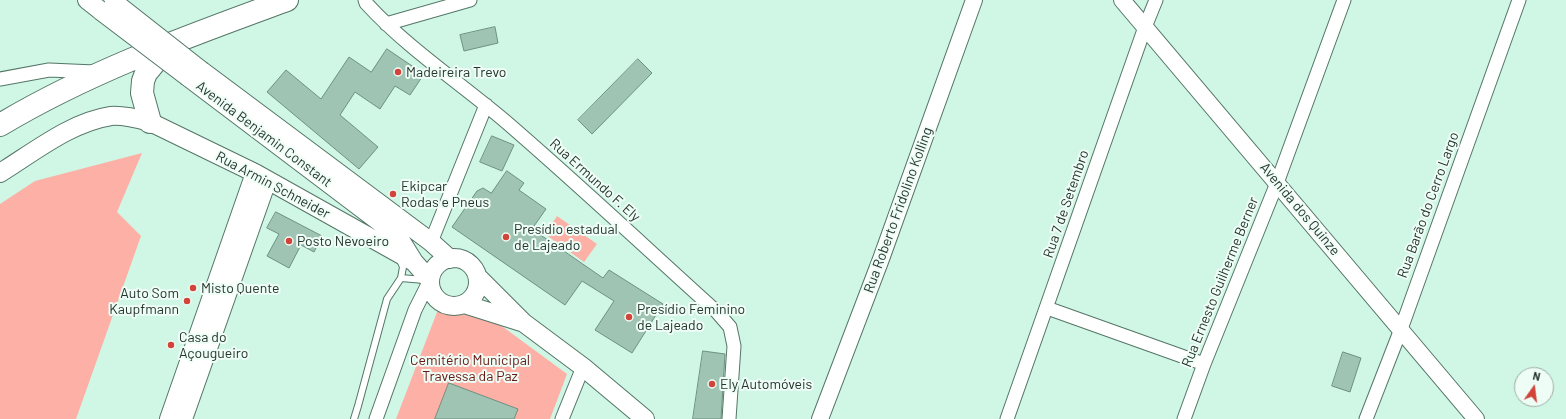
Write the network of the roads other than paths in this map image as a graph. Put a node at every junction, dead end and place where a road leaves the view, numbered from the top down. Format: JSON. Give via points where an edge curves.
{"nodes":[{"id":1,"x":87,"y":0,"type":"edge"},
{"id":2,"x":287,"y":0,"type":"edge"},
{"id":3,"x":365,"y":0,"type":"edge"},
{"id":4,"x":470,"y":0,"type":"edge"},
{"id":5,"x":974,"y":0,"type":"edge"},
{"id":6,"x":1122,"y":0,"type":"edge"},
{"id":7,"x":1156,"y":0,"type":"edge"},
{"id":8,"x":1344,"y":0,"type":"edge"},
{"id":9,"x":1518,"y":0,"type":"edge"},
{"id":10,"x":109,"y":4,"type":"edge"},
{"id":11,"x":386,"y":24,"type":"junction"},
{"id":12,"x":1145,"y":27,"type":"junction"},
{"id":13,"x":171,"y":42,"type":"junction"},
{"id":14,"x":99,"y":73,"type":"junction"},
{"id":15,"x":195,"y":74,"type":"junction"},
{"id":16,"x":0,"y":79,"type":"edge"},
{"id":17,"x":486,"y":105,"type":"junction"},
{"id":18,"x":150,"y":122,"type":"junction"},
{"id":19,"x":0,"y":125,"type":"edge"},
{"id":20,"x":0,"y":173,"type":"edge"},
{"id":21,"x":261,"y":177,"type":"junction"},
{"id":22,"x":1277,"y":183,"type":"junction"},
{"id":23,"x":431,"y":242,"type":"junction"},
{"id":24,"x":395,"y":252,"type":"junction"},
{"id":25,"x":450,"y":258,"type":"junction"},
{"id":26,"x":414,"y":262,"type":"junction"},
{"id":27,"x":478,"y":277,"type":"junction"},
{"id":28,"x":401,"y":278,"type":"junction"},
{"id":29,"x":430,"y":280,"type":"junction"},
{"id":30,"x":464,"y":304,"type":"junction"},
{"id":31,"x":1047,"y":308,"type":"junction"},
{"id":32,"x":524,"y":323,"type":"junction"},
{"id":33,"x":1401,"y":329,"type":"junction"},
{"id":34,"x":1204,"y":364,"type":"junction"},
{"id":35,"x":583,"y":368,"type":"junction"},
{"id":36,"x":169,"y":419,"type":"edge"},
{"id":37,"x":184,"y":419,"type":"edge"},
{"id":38,"x":354,"y":419,"type":"edge"},
{"id":39,"x":376,"y":419,"type":"edge"},
{"id":40,"x":562,"y":419,"type":"edge"},
{"id":41,"x":645,"y":419,"type":"edge"},
{"id":42,"x":729,"y":419,"type":"edge"},
{"id":43,"x":820,"y":419,"type":"edge"},
{"id":44,"x":1007,"y":419,"type":"edge"},
{"id":45,"x":1184,"y":419,"type":"edge"},
{"id":46,"x":1366,"y":419,"type":"edge"},
{"id":47,"x":1476,"y":419,"type":"edge"}],
"edges":[{"from":1,"to":10,"type":"main road","name":"Avenida Benjamin Constant"},
{"from":2,"to":13,"type":"highway"},
{"from":3,"to":11,"type":"street","name":"Rua Ermundo F. Ely"},
{"from":4,"to":11,"type":"street"},
{"from":5,"to":43,"type":"street","name":"Rua Roberto Fridolino Kolling","via":[[881,259]]},
{"from":6,"to":12,"type":"street","name":"Avenida dos Quinze"},
{"from":7,"to":12,"type":"street","name":"Rua 7 de Setembro"},
{"from":8,"to":22,"type":"street","name":"Rua Ernesto Guilherme Berner"},
{"from":9,"to":33,"type":"street","name":"Rua Barão do Cerro Largo"},
{"from":10,"to":15,"type":"main road","name":"Avenida Benjamin Constant","bridge":true},
{"from":11,"to":17,"type":"street","name":"Rua Ermundo F. Ely"},
{"from":12,"to":22,"type":"street","name":"Avenida dos Quinze"},
{"from":12,"to":31,"type":"street","name":"Rua 7 de Setembro"},
{"from":13,"to":14,"type":"highway"},
{"from":13,"to":18,"type":"highway","via":[[143,80],[142,93]]},
{"from":14,"to":16,"type":"street","via":[[48,70]]},
{"from":14,"to":19,"type":"highway","via":[[33,105]]},
{"from":15,"to":23,"type":"main road","name":"Avenida Benjamin Constant"},
{"from":15,"to":26,"type":"main road","name":"Avenida Benjamin Constant","via":[[386,226],[401,241]]},
{"from":17,"to":23,"type":"street"},
{"from":17,"to":42,"type":"street","name":"Rua Ermundo F. Ely","via":[[717,312],[730,327],[734,346]]},
{"from":18,"to":20,"type":"main road","name":"Rua Armin Schneider","via":[[112,116],[79,125]]},
{"from":18,"to":21,"type":"main road","name":"Rua Armin Schneider"},
{"from":21,"to":24,"type":"main road","name":"Rua Armin Schneider"},
{"from":21,"to":36,"type":"main road"},
{"from":21,"to":37,"type":"main road"},
{"from":22,"to":33,"type":"street","name":"Avenida dos Quinze"},
{"from":22,"to":34,"type":"street","name":"Rua Ernesto Guilherme Berner"},
{"from":23,"to":25,"type":"main road","name":"Avenida Benjamin Constant"},
{"from":24,"to":26,"type":"main road","name":"Rua Armin Schneider"},
{"from":24,"to":28,"type":"lane","via":[[403,267]]},
{"from":25,"to":27,"type":"main road","via":[[467,262],[474,268]]},
{"from":25,"to":29,"type":"main road","via":[[434,268]]},
{"from":26,"to":29,"type":"main road","name":"Avenida Benjamin Constant"},
{"from":27,"to":30,"type":"main road","via":[[474,296]]},
{"from":27,"to":32,"type":"main road"},
{"from":28,"to":29,"type":"lane"},
{"from":28,"to":38,"type":"lane","via":[[387,299]]},
{"from":29,"to":30,"type":"main road","via":[[431,290],[436,299],[445,305],[455,307]]},
{"from":29,"to":39,"type":"street","via":[[415,310]]},
{"from":30,"to":32,"type":"main road"},
{"from":31,"to":34,"type":"street"},
{"from":31,"to":44,"type":"street","name":"Rua 7 de Setembro"},
{"from":32,"to":35,"type":"main road"},
{"from":33,"to":46,"type":"street","name":"Rua Barão do Cerro Largo"},
{"from":33,"to":47,"type":"street","name":"Avenida dos Quinze"},
{"from":34,"to":45,"type":"street","name":"Rua Ernesto Guilherme Berner"},
{"from":35,"to":40,"type":"street"},
{"from":35,"to":41,"type":"main road"}]}
